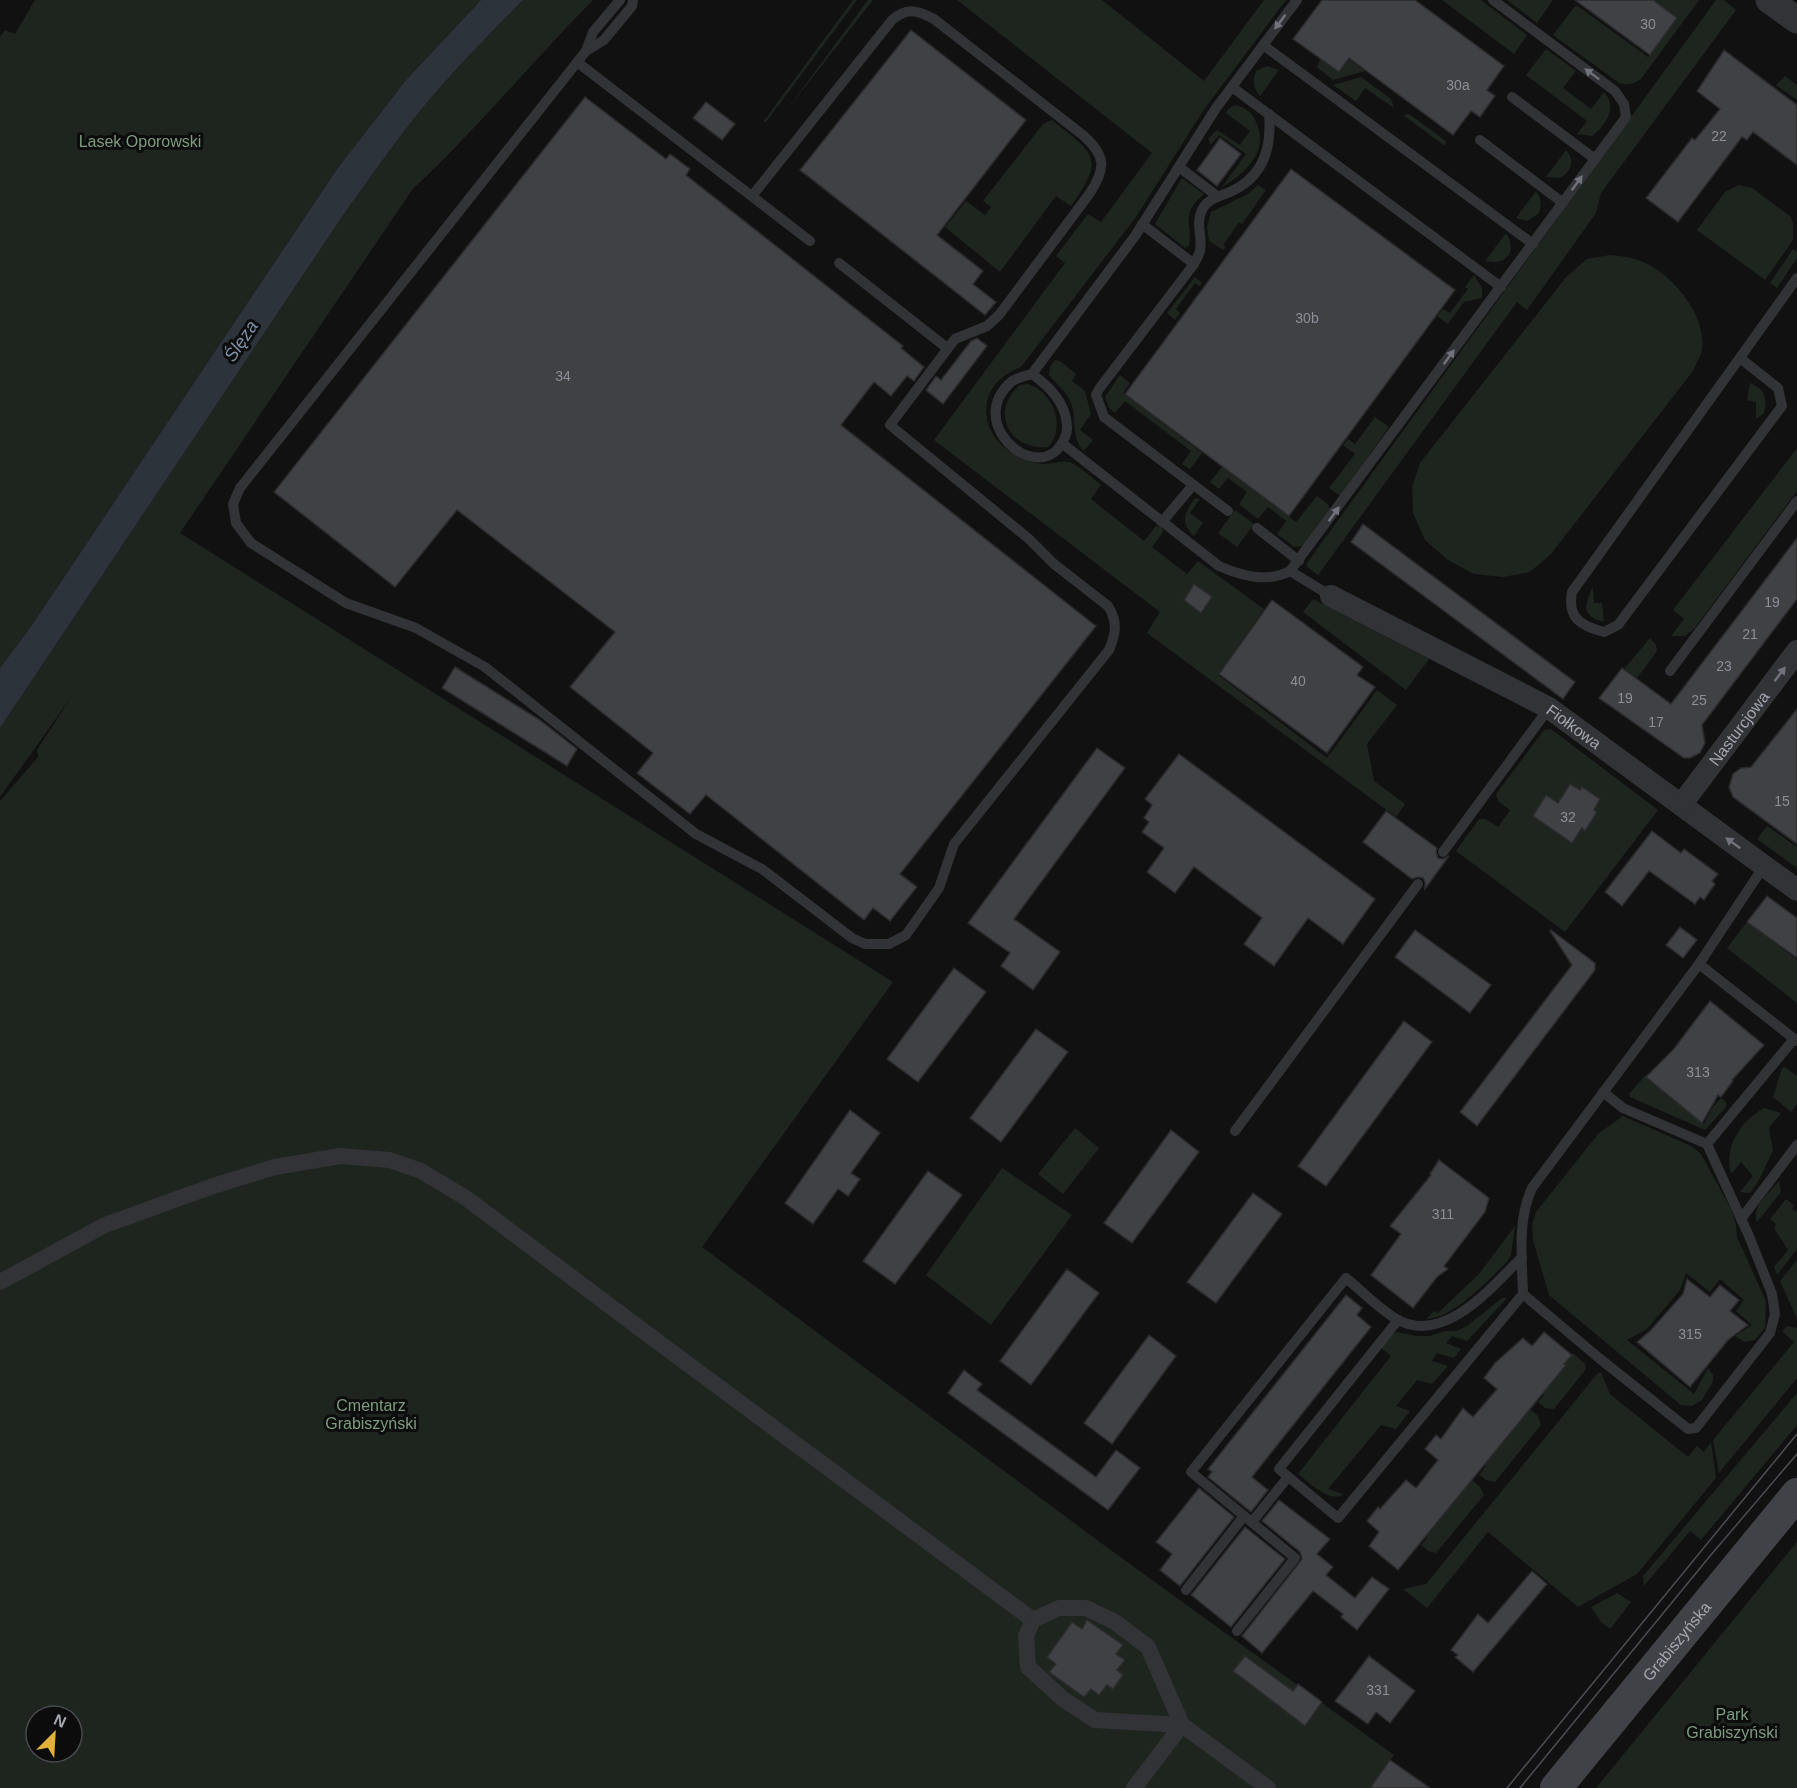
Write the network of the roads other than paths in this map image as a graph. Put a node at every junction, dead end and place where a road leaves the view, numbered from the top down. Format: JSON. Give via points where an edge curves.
{"nodes":[{"id":1,"x":620,"y":0,"type":"edge"},
{"id":2,"x":633,"y":0,"type":"edge"},
{"id":3,"x":1296,"y":0,"type":"edge"},
{"id":4,"x":1493,"y":0,"type":"edge"},
{"id":5,"x":1769,"y":0,"type":"edge"},
{"id":6,"x":1797,"y":20,"type":"edge"},
{"id":7,"x":1263,"y":45,"type":"junction"},
{"id":8,"x":586,"y":51,"type":"junction"},
{"id":9,"x":577,"y":62,"type":"junction"},
{"id":10,"x":1232,"y":87,"type":"junction"},
{"id":11,"x":1512,"y":97,"type":"dead end"},
{"id":12,"x":1269,"y":114,"type":"junction"},
{"id":13,"x":1480,"y":140,"type":"dead end"},
{"id":14,"x":1595,"y":159,"type":"junction"},
{"id":15,"x":1179,"y":167,"type":"junction"},
{"id":16,"x":752,"y":196,"type":"junction"},
{"id":17,"x":1217,"y":196,"type":"junction"},
{"id":18,"x":1563,"y":202,"type":"junction"},
{"id":19,"x":1142,"y":224,"type":"junction"},
{"id":20,"x":810,"y":241,"type":"dead end"},
{"id":21,"x":1533,"y":244,"type":"junction"},
{"id":22,"x":839,"y":263,"type":"dead end"},
{"id":23,"x":1194,"y":264,"type":"junction"},
{"id":24,"x":1797,"y":278,"type":"edge"},
{"id":25,"x":1502,"y":286,"type":"junction"},
{"id":26,"x":947,"y":348,"type":"junction"},
{"id":27,"x":1740,"y":358,"type":"junction"},
{"id":28,"x":1032,"y":374,"type":"junction"},
{"id":29,"x":1063,"y":444,"type":"junction"},
{"id":30,"x":1193,"y":484,"type":"junction"},
{"id":31,"x":1797,"y":501,"type":"edge"},
{"id":32,"x":1228,"y":511,"type":"dead end"},
{"id":33,"x":1162,"y":522,"type":"junction"},
{"id":34,"x":1257,"y":528,"type":"dead end"},
{"id":35,"x":1299,"y":561,"type":"junction"},
{"id":36,"x":1290,"y":571,"type":"junction"},
{"id":37,"x":1331,"y":596,"type":"joint"},
{"id":38,"x":1797,"y":651,"type":"edge"},
{"id":39,"x":1670,"y":671,"type":"dead end"},
{"id":40,"x":1549,"y":708,"type":"junction"},
{"id":41,"x":1681,"y":804,"type":"junction"},
{"id":42,"x":1443,"y":852,"type":"dead end"},
{"id":43,"x":1764,"y":866,"type":"junction"},
{"id":44,"x":1418,"y":884,"type":"dead end"},
{"id":45,"x":1797,"y":890,"type":"edge"},
{"id":46,"x":1699,"y":964,"type":"junction"},
{"id":47,"x":1796,"y":1040,"type":"edge"},
{"id":48,"x":1603,"y":1092,"type":"junction"},
{"id":49,"x":1235,"y":1131,"type":"dead end"},
{"id":50,"x":1707,"y":1144,"type":"junction"},
{"id":51,"x":1797,"y":1145,"type":"edge"},
{"id":52,"x":1741,"y":1219,"type":"junction"},
{"id":53,"x":1522,"y":1257,"type":"junction"},
{"id":54,"x":0,"y":1282,"type":"edge"},
{"id":55,"x":1523,"y":1294,"type":"junction"},
{"id":56,"x":1398,"y":1320,"type":"junction"},
{"id":57,"x":1288,"y":1477,"type":"junction"},
{"id":58,"x":1797,"y":1494,"type":"edge"},
{"id":59,"x":1248,"y":1519,"type":"junction"},
{"id":60,"x":1186,"y":1590,"type":"dead end"},
{"id":61,"x":1033,"y":1620,"type":"junction"},
{"id":62,"x":1238,"y":1631,"type":"dead end"},
{"id":63,"x":1182,"y":1725,"type":"junction"},
{"id":64,"x":1134,"y":1788,"type":"edge"},
{"id":65,"x":1268,"y":1788,"type":"edge"},
{"id":66,"x":1556,"y":1788,"type":"edge"}],
"edges":[{"from":1,"to":8,"type":"lane","via":[[593,32]]},
{"from":2,"to":8,"type":"lane","via":[[604,40]]},
{"from":3,"to":7,"type":"lane","one_way":true},
{"from":14,"to":4,"type":"lane","one_way":true,"via":[[1626,117],[1620,97]]},
{"from":5,"to":6,"type":"street"},
{"from":7,"to":10,"type":"lane"},
{"from":7,"to":21,"type":"lane"},
{"from":8,"to":9,"type":"lane"},
{"from":9,"to":16,"type":"lane"},
{"from":9,"to":26,"type":"lane","via":[[240,488],[233,504],[236,523],[251,543],[346,603],[416,627],[485,667],[696,834],[762,869],[852,938],[872,945],[890,944],[906,935],[934,897],[954,844],[1108,650],[1116,627],[1108,606],[890,425]]},
{"from":10,"to":12,"type":"lane"},
{"from":10,"to":15,"type":"lane"},
{"from":11,"to":14,"type":"lane"},
{"from":12,"to":17,"type":"lane","via":[[1271,132],[1259,171],[1232,192]]},
{"from":12,"to":25,"type":"lane"},
{"from":13,"to":18,"type":"lane"},
{"from":18,"to":14,"type":"lane","one_way":true},
{"from":15,"to":17,"type":"lane"},
{"from":15,"to":19,"type":"lane"},
{"from":16,"to":20,"type":"lane"},
{"from":16,"to":26,"type":"lane","via":[[901,12],[912,11],[934,20],[1084,136],[1098,150],[1102,162],[1101,173],[1090,193],[999,315],[987,326],[955,339]]},
{"from":17,"to":23,"type":"lane","via":[[1202,208],[1198,224],[1200,251]]},
{"from":18,"to":21,"type":"lane"},
{"from":19,"to":23,"type":"lane"},
{"from":19,"to":28,"type":"lane"},
{"from":21,"to":25,"type":"lane"},
{"from":22,"to":26,"type":"lane"},
{"from":23,"to":30,"type":"lane","via":[[1096,395],[1104,417]]},
{"from":24,"to":27,"type":"lane"},
{"from":35,"to":25,"type":"lane","one_way":true},
{"from":27,"to":27,"type":"lane","via":[[1572,592],[1571,608],[1582,624],[1604,632],[1618,626],[1782,406],[1778,388]]},
{"from":28,"to":29,"type":"lane","via":[[1059,400],[1068,429]]},
{"from":28,"to":29,"type":"lane","via":[[1012,381],[999,396],[995,411],[997,428],[1006,442],[1029,456],[1052,455]]},
{"from":29,"to":33,"type":"lane"},
{"from":30,"to":32,"type":"lane"},
{"from":30,"to":33,"type":"lane"},
{"from":31,"to":39,"type":"lane"},
{"from":33,"to":36,"type":"lane","via":[[1219,566],[1237,574],[1278,577]]},
{"from":34,"to":35,"type":"lane"},
{"from":35,"to":36,"type":"lane"},
{"from":36,"to":37,"type":"lane"},
{"from":37,"to":40,"type":"street","name":"Fiołkowa"},
{"from":41,"to":38,"type":"street","name":"Nasturcjowa","one_way":true},
{"from":40,"to":41,"type":"street","name":"Fiołkowa"},
{"from":40,"to":42,"type":"lane"},
{"from":43,"to":41,"type":"street","name":"Fiołkowa","one_way":true},
{"from":43,"to":45,"type":"street","name":"Fiołkowa"},
{"from":43,"to":46,"type":"lane"},
{"from":44,"to":49,"type":"lane"},
{"from":46,"to":47,"type":"lane"},
{"from":46,"to":48,"type":"lane"},
{"from":47,"to":50,"type":"lane"},
{"from":48,"to":50,"type":"lane","via":[[1623,1108]]},
{"from":48,"to":53,"type":"lane","via":[[1532,1188],[1522,1222]]},
{"from":50,"to":52,"type":"lane"},
{"from":51,"to":52,"type":"lane"},
{"from":52,"to":55,"type":"lane","via":[[1772,1294],[1775,1314],[1770,1333],[1759,1349],[1696,1428],[1688,1429]]},
{"from":53,"to":55,"type":"lane"},
{"from":53,"to":56,"type":"lane","via":[[1465,1310],[1445,1322],[1426,1327]]},
{"from":54,"to":61,"type":"street","via":[[105,1225],[213,1186],[275,1167],[340,1156],[390,1160],[421,1171],[466,1198]]},
{"from":55,"to":57,"type":"lane","via":[[1338,1518]]},
{"from":56,"to":57,"type":"lane","via":[[1279,1469]]},
{"from":56,"to":59,"type":"lane","via":[[1346,1278],[1191,1472]]},
{"from":57,"to":59,"type":"lane"},
{"from":58,"to":66,"type":"main road","name":"Grabiszyńska"},
{"from":59,"to":60,"type":"lane"},
{"from":59,"to":62,"type":"lane","via":[[1295,1558]]},
{"from":61,"to":63,"type":"street","via":[[1059,1608],[1086,1608],[1114,1622],[1148,1647]]},
{"from":61,"to":63,"type":"street","via":[[1026,1635],[1028,1667],[1063,1699],[1095,1720]]},
{"from":63,"to":64,"type":"street"},
{"from":63,"to":65,"type":"street"}]}
